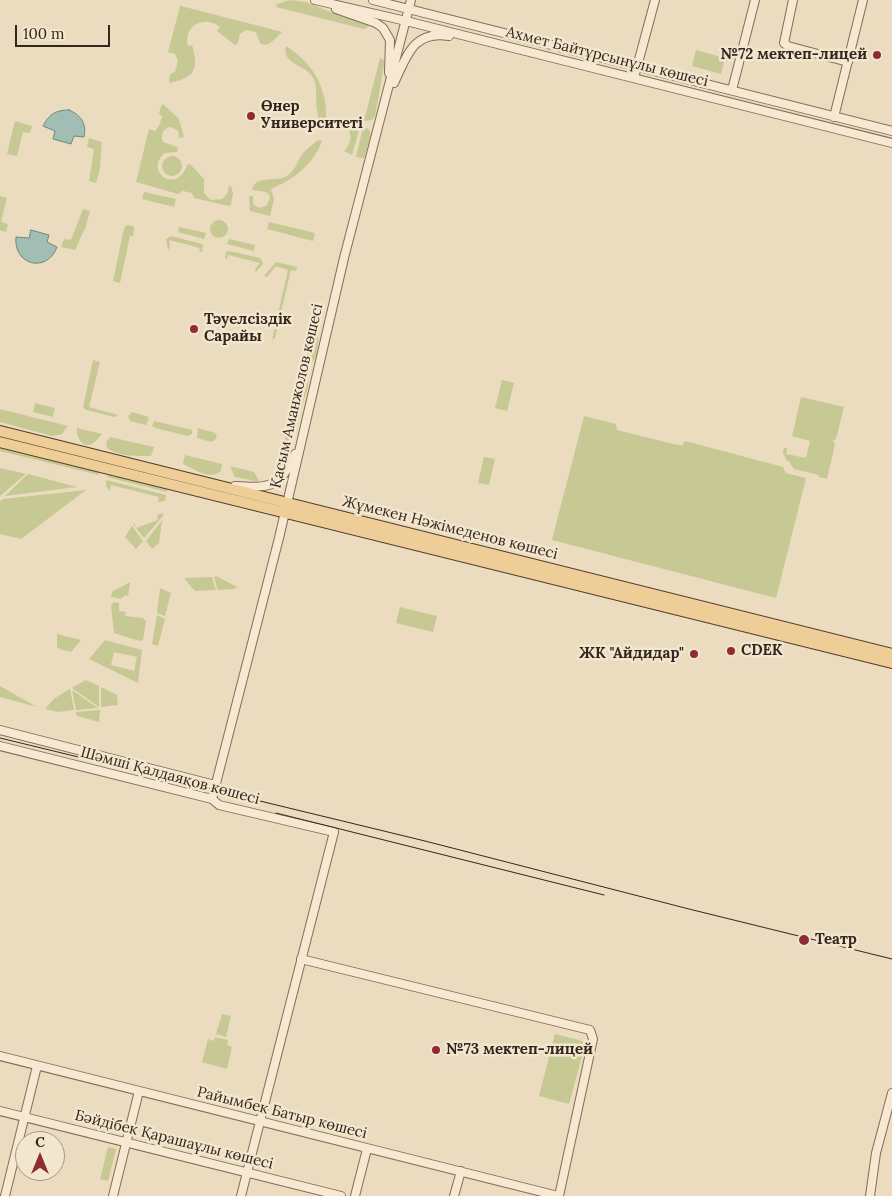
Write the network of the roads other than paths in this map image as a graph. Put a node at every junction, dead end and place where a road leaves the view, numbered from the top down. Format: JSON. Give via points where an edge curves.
{"nodes":[{"id":1,"x":314,"y":0,"type":"edge"},
{"id":2,"x":373,"y":0,"type":"edge"},
{"id":3,"x":656,"y":0,"type":"edge"},
{"id":4,"x":754,"y":0,"type":"edge"},
{"id":5,"x":793,"y":0,"type":"edge"},
{"id":6,"x":863,"y":0,"type":"edge"},
{"id":7,"x":410,"y":4,"type":"edge"},
{"id":8,"x":406,"y":21,"type":"junction"},
{"id":9,"x":495,"y":44,"type":"junction"},
{"id":10,"x":848,"y":62,"type":"junction"},
{"id":11,"x":638,"y":66,"type":"junction"},
{"id":12,"x":634,"y":78,"type":"junction"},
{"id":13,"x":732,"y":90,"type":"junction"},
{"id":14,"x":387,"y":98,"type":"junction"},
{"id":15,"x":834,"y":116,"type":"junction"},
{"id":16,"x":892,"y":131,"type":"edge"},
{"id":17,"x":892,"y":143,"type":"edge"},
{"id":18,"x":0,"y":432,"type":"edge"},
{"id":19,"x":302,"y":439,"type":"junction"},
{"id":20,"x":0,"y":442,"type":"edge"},
{"id":21,"x":218,"y":485,"type":"junction"},
{"id":22,"x":285,"y":507,"type":"junction"},
{"id":23,"x":892,"y":654,"type":"edge"},
{"id":24,"x":892,"y":663,"type":"edge"},
{"id":25,"x":0,"y":730,"type":"edge"},
{"id":26,"x":0,"y":746,"type":"edge"},
{"id":27,"x":215,"y":785,"type":"junction"},
{"id":28,"x":212,"y":799,"type":"junction"},
{"id":29,"x":301,"y":959,"type":"junction"},
{"id":30,"x":0,"y":1056,"type":"edge"},
{"id":31,"x":37,"y":1066,"type":"junction"},
{"id":32,"x":139,"y":1090,"type":"junction"},
{"id":33,"x":892,"y":1093,"type":"edge"},
{"id":34,"x":0,"y":1111,"type":"edge"},
{"id":35,"x":24,"y":1117,"type":"junction"},
{"id":36,"x":261,"y":1122,"type":"junction"},
{"id":37,"x":127,"y":1142,"type":"junction"},
{"id":38,"x":367,"y":1149,"type":"junction"},
{"id":39,"x":460,"y":1171,"type":"junction"},
{"id":40,"x":247,"y":1173,"type":"junction"},
{"id":41,"x":5,"y":1196,"type":"edge"},
{"id":42,"x":114,"y":1196,"type":"edge"},
{"id":43,"x":241,"y":1196,"type":"edge"},
{"id":44,"x":341,"y":1196,"type":"edge"},
{"id":45,"x":355,"y":1196,"type":"edge"},
{"id":46,"x":454,"y":1196,"type":"edge"},
{"id":47,"x":559,"y":1196,"type":"edge"},
{"id":48,"x":870,"y":1196,"type":"edge"}],
"edges":[{"from":1,"to":8,"type":"street","name":"Ахмет Байтұрсынұлы көшесі"},
{"from":1,"to":14,"type":"street","via":[[376,23],[387,33],[391,48]]},
{"from":2,"to":7,"type":"street","name":"Ахмет Байтұрсынұлы көшесі"},
{"from":3,"to":11,"type":"street"},
{"from":4,"to":13,"type":"street"},
{"from":5,"to":10,"type":"street","via":[[784,43]]},
{"from":6,"to":10,"type":"street"},
{"from":7,"to":8,"type":"street","name":"Қасым Аманжолов көшесі"},
{"from":7,"to":11,"type":"street","name":"Ахмет Байтұрсынұлы көшесі"},
{"from":8,"to":9,"type":"street","name":"Ахмет Байтұрсынұлы көшесі"},
{"from":8,"to":14,"type":"street","name":"Қасым Аманжолов көшесі"},
{"from":9,"to":12,"type":"street","name":"Ахмет Байтұрсынұлы көшесі"},
{"from":9,"to":14,"type":"street","via":[[443,35],[426,37],[410,50]]},
{"from":10,"to":15,"type":"street"},
{"from":11,"to":12,"type":"street"},
{"from":11,"to":13,"type":"street","name":"Ахмет Байтұрсынұлы көшесі"},
{"from":12,"to":17,"type":"street","name":"Ахмет Байтұрсынұлы көшесі"},
{"from":13,"to":15,"type":"street","name":"Ахмет Байтұрсынұлы көшесі"},
{"from":14,"to":19,"type":"street","name":"Қасым Аманжолов көшесі","via":[[344,258]]},
{"from":15,"to":16,"type":"street","name":"Ахмет Байтұрсынұлы көшесі"},
{"from":18,"to":21,"type":"main road","name":"Жұмекен Нәжімеденов көшесі"},
{"from":19,"to":21,"type":"street","via":[[278,482],[256,487]]},
{"from":19,"to":22,"type":"street","name":"Қасым Аманжолов көшесі"},
{"from":20,"to":22,"type":"main road","name":"Жұмекен Нәжімеденов көшесі"},
{"from":21,"to":22,"type":"main road","name":"Жұмекен Нәжімеденов көшесі"},
{"from":22,"to":23,"type":"main road","name":"Жұмекен Нәжімеденов көшесі"},
{"from":22,"to":24,"type":"main road","name":"Жұмекен Нәжімеденов көшесі"},
{"from":22,"to":27,"type":"street","name":"Қасым Аманжолов көшесі"},
{"from":25,"to":27,"type":"street","name":"Шәмші Қалдаяқов көшесі"},
{"from":26,"to":28,"type":"street","name":"Шәмші Қалдаяқов көшесі"},
{"from":27,"to":28,"type":"street","name":"Қасым Аманжолов көшесі"},
{"from":28,"to":29,"type":"street","name":"Шәмші Қалдаяқов көшесі","via":[[219,805],[334,832]]},
{"from":29,"to":36,"type":"street"},
{"from":29,"to":47,"type":"street","via":[[590,1030],[593,1039]]},
{"from":30,"to":31,"type":"street","name":"Райымбек Батыр көшесі"},
{"from":31,"to":32,"type":"street","name":"Райымбек Батыр көшесі"},
{"from":31,"to":35,"type":"street"},
{"from":32,"to":36,"type":"street","name":"Райымбек Батыр көшесі"},
{"from":32,"to":37,"type":"street"},
{"from":33,"to":48,"type":"street","via":[[876,1153]]},
{"from":34,"to":35,"type":"street","name":"Бәйдібек Қарашаұлы көшесі"},
{"from":35,"to":37,"type":"street","name":"Бәйдібек Қарашаұлы көшесі"},
{"from":35,"to":41,"type":"street"},
{"from":36,"to":38,"type":"street","name":"Райымбек Батыр көшесі"},
{"from":36,"to":40,"type":"street"},
{"from":37,"to":40,"type":"street","name":"Бәйдібек Қарашаұлы көшесі"},
{"from":37,"to":42,"type":"street"},
{"from":38,"to":39,"type":"street","name":"Райымбек Батыр көшесі"},
{"from":38,"to":45,"type":"street"},
{"from":39,"to":46,"type":"street"},
{"from":39,"to":47,"type":"street","name":"Райымбек Батыр көшесі"},
{"from":40,"to":43,"type":"street"},
{"from":40,"to":44,"type":"street","name":"Бәйдібек Қарашаұлы көшесі"}]}
